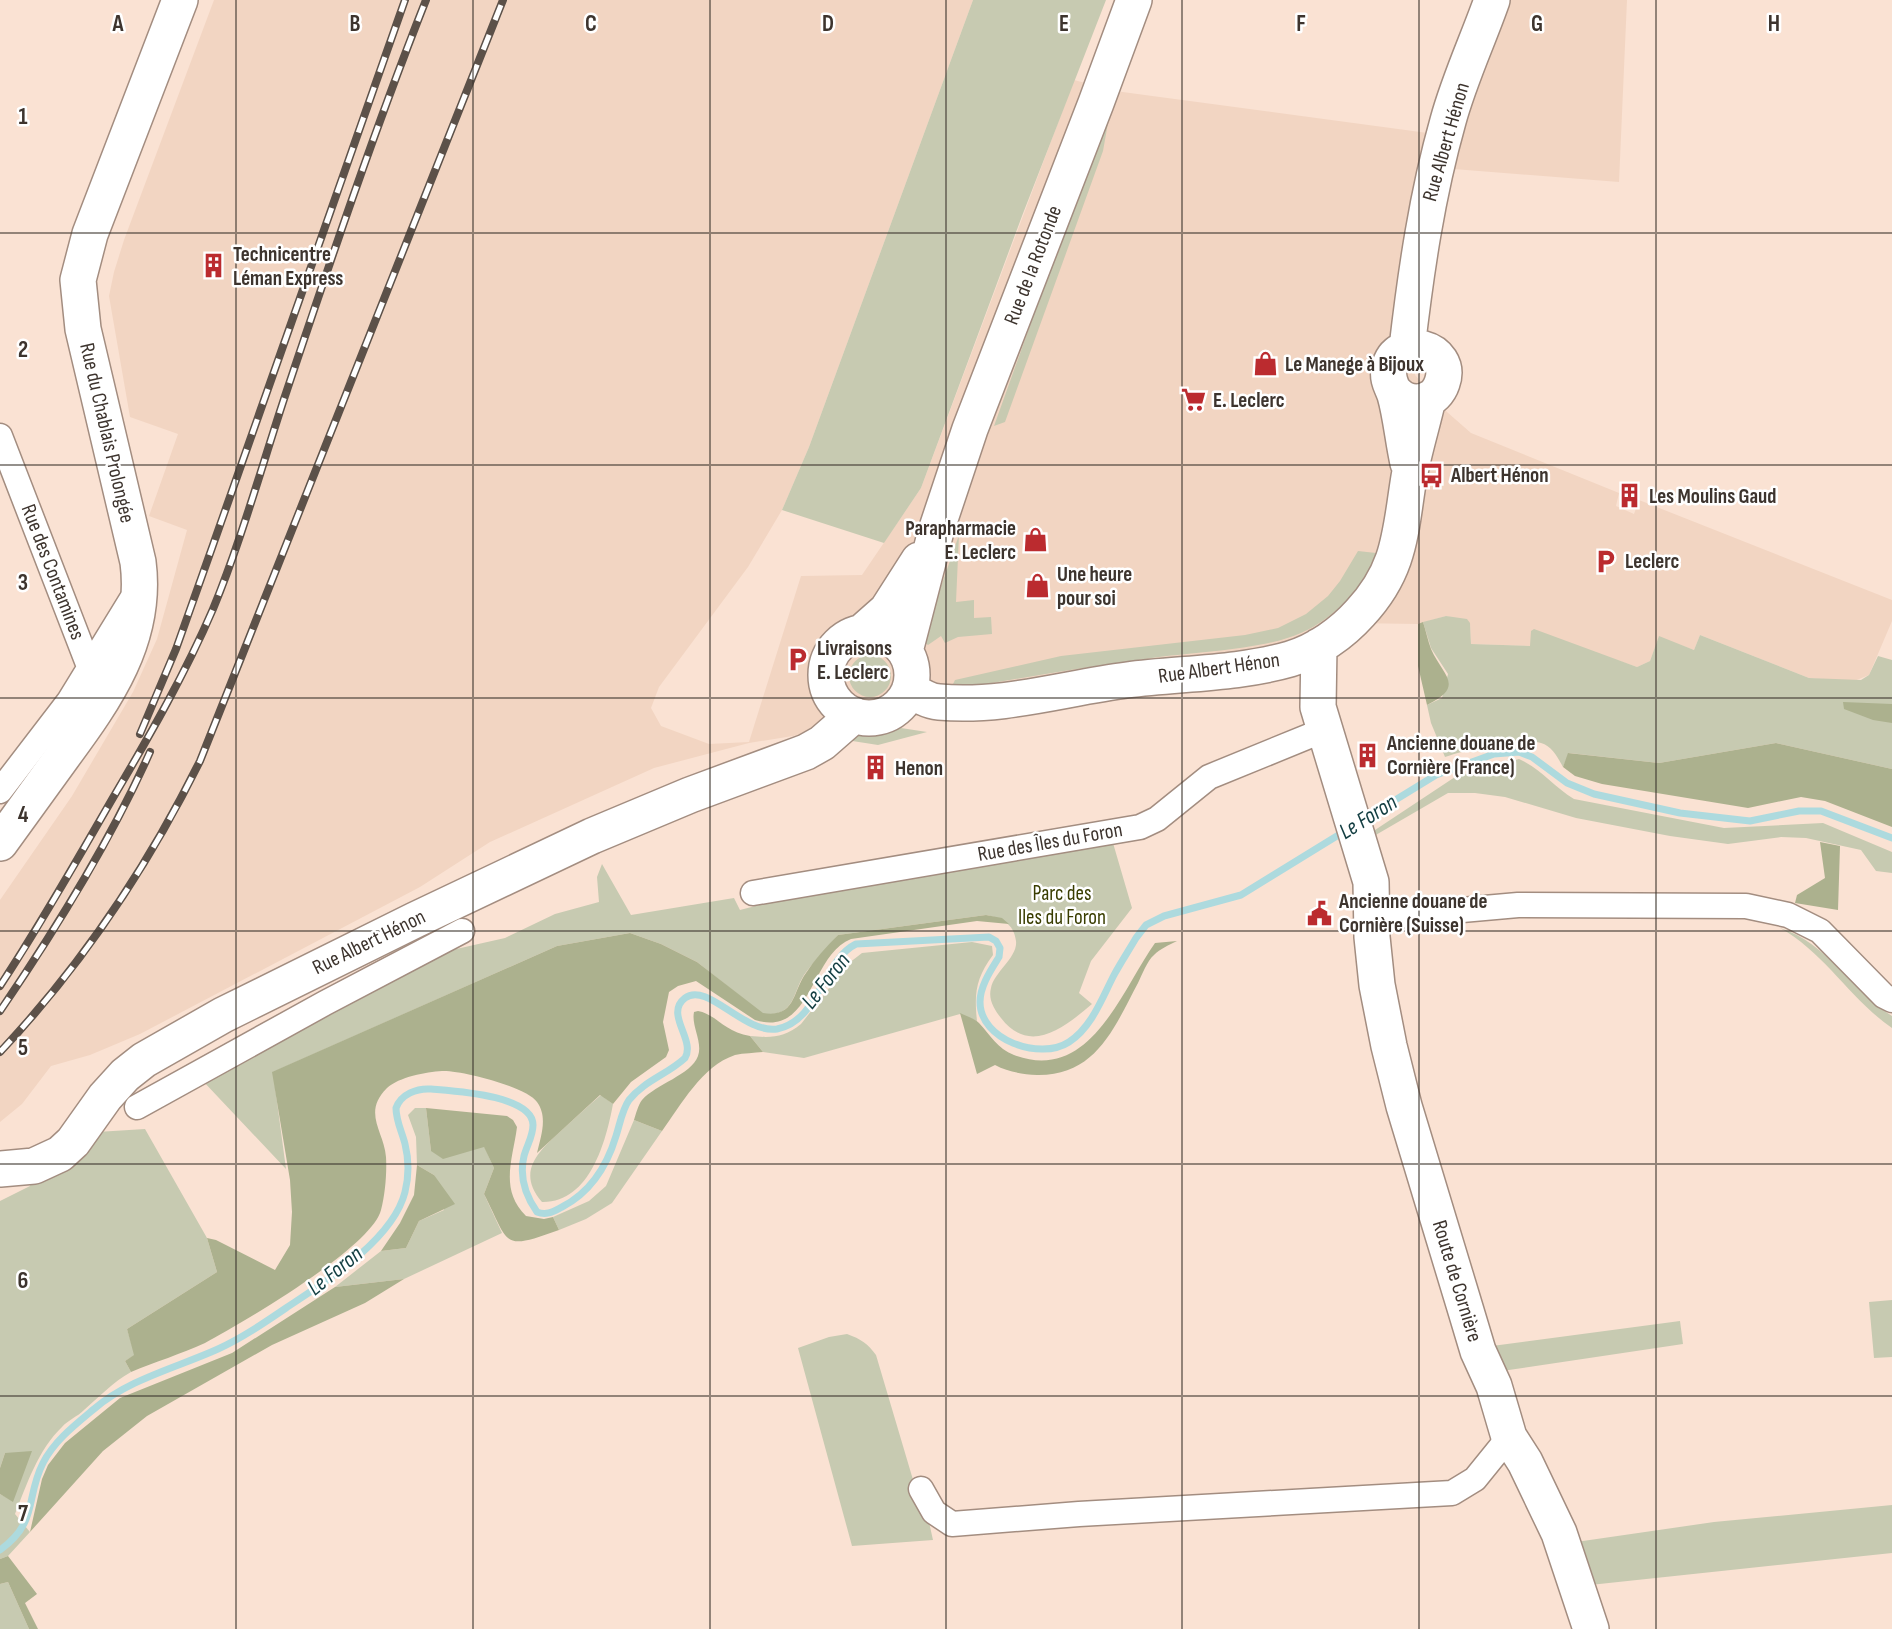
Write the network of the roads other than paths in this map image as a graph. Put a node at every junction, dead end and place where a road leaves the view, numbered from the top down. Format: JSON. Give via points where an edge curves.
{"nodes":[{"id":1,"x":180,"y":0,"type":"edge"},
{"id":2,"x":1133,"y":0,"type":"edge"},
{"id":3,"x":1492,"y":0,"type":"edge"},
{"id":4,"x":1417,"y":348,"type":"junction"},
{"id":5,"x":1411,"y":396,"type":"junction"},
{"id":6,"x":0,"y":436,"type":"edge"},
{"id":7,"x":936,"y":531,"type":"junction"},
{"id":8,"x":140,"y":585,"type":"junction"},
{"id":9,"x":861,"y":633,"type":"junction"},
{"id":10,"x":1319,"y":646,"type":"junction"},
{"id":11,"x":905,"y":651,"type":"junction"},
{"id":12,"x":1280,"y":661,"type":"junction"},
{"id":13,"x":90,"y":669,"type":"junction"},
{"id":14,"x":828,"y":687,"type":"junction"},
{"id":15,"x":910,"y":689,"type":"junction"},
{"id":16,"x":998,"y":702,"type":"junction"},
{"id":17,"x":868,"y":715,"type":"junction"},
{"id":18,"x":1321,"y":719,"type":"junction"},
{"id":19,"x":775,"y":763,"type":"junction"},
{"id":20,"x":0,"y":791,"type":"edge"},
{"id":21,"x":0,"y":843,"type":"edge"},
{"id":22,"x":753,"y":893,"type":"dead end"},
{"id":23,"x":1372,"y":918,"type":"junction"},
{"id":24,"x":462,"y":931,"type":"dead end"},
{"id":25,"x":1892,"y":1000,"type":"edge"},
{"id":26,"x":137,"y":1107,"type":"dead end"},
{"id":27,"x":0,"y":1169,"type":"edge"},
{"id":28,"x":1509,"y":1437,"type":"junction"},
{"id":29,"x":921,"y":1489,"type":"dead end"},
{"id":30,"x":1591,"y":1629,"type":"edge"}],
"edges":[{"from":1,"to":8,"type":"street","name":"Rue du Chablais Prolongée","via":[[92,227],[78,280],[81,321]]},
{"from":2,"to":7,"type":"street","name":"Rue de la Rotonde","via":[[992,368]]},
{"from":3,"to":4,"type":"street","name":"Rue Albert Hénon","via":[[1470,61],[1435,241],[1427,314]]},
{"from":4,"to":5,"type":"street","name":"Rue Albert Hénon","via":[[1395,356],[1389,369],[1390,383]]},
{"from":4,"to":5,"type":"street","name":"Rue Albert Hénon","via":[[1437,356],[1444,372],[1440,388]]},
{"from":5,"to":10,"type":"street","name":"Rue Albert Hénon","via":[[1410,474],[1390,571],[1362,612]]},
{"from":6,"to":13,"type":"street","name":"Rue des Contamines"},
{"from":7,"to":9,"type":"street","name":"Rue de la Rotonde","via":[[887,610]]},
{"from":7,"to":11,"type":"street","name":"Rue de la Rotonde"},
{"from":8,"to":13,"type":"street"},
{"from":8,"to":21,"type":"street","name":"Rue du Chablais Prolongée","via":[[136,626],[115,679]]},
{"from":9,"to":11,"type":"street","via":[[886,635]]},
{"from":9,"to":14,"type":"street","name":"Rue Albert Hénon","via":[[844,640],[833,653]]},
{"from":10,"to":12,"type":"street","name":"Rue Albert Hénon"},
{"from":10,"to":18,"type":"street","name":"Route de Cornière"},
{"from":11,"to":15,"type":"street","via":[[911,667]]},
{"from":12,"to":16,"type":"street","name":"Rue Albert Hénon"},
{"from":12,"to":18,"type":"street","name":"Route de Cornière"},
{"from":13,"to":20,"type":"street"},
{"from":14,"to":17,"type":"street","via":[[836,701]]},
{"from":14,"to":19,"type":"street","name":"Rue Albert Hénon","via":[[814,727]]},
{"from":15,"to":16,"type":"street","name":"Rue Albert Hénon","via":[[936,702]]},
{"from":15,"to":17,"type":"street","name":"Rue Albert Hénon","via":[[902,703]]},
{"from":16,"to":17,"type":"street","name":"Rue Albert Hénon","via":[[948,720]]},
{"from":17,"to":19,"type":"street","name":"Rue Albert Hénon","via":[[814,748]]},
{"from":18,"to":22,"type":"street","name":"Rue des Îles du Foron","via":[[1209,777],[1140,827]]},
{"from":18,"to":23,"type":"street","name":"Route de Cornière","via":[[1371,882]]},
{"from":19,"to":27,"type":"street","name":"Rue Albert Hénon","via":[[592,836],[234,1009],[125,1075],[60,1154],[34,1166]]},
{"from":23,"to":25,"type":"street","via":[[1518,905],[1746,906],[1788,915],[1820,932]]},
{"from":23,"to":28,"type":"street","name":"Route de Cornière","via":[[1382,1014],[1404,1106],[1478,1351]]},
{"from":24,"to":26,"type":"street"},
{"from":28,"to":29,"type":"street","via":[[1475,1479],[1452,1493],[952,1524],[934,1512]]},
{"from":28,"to":30,"type":"street","name":"Route de Cornière","via":[[1559,1533]]}]}
